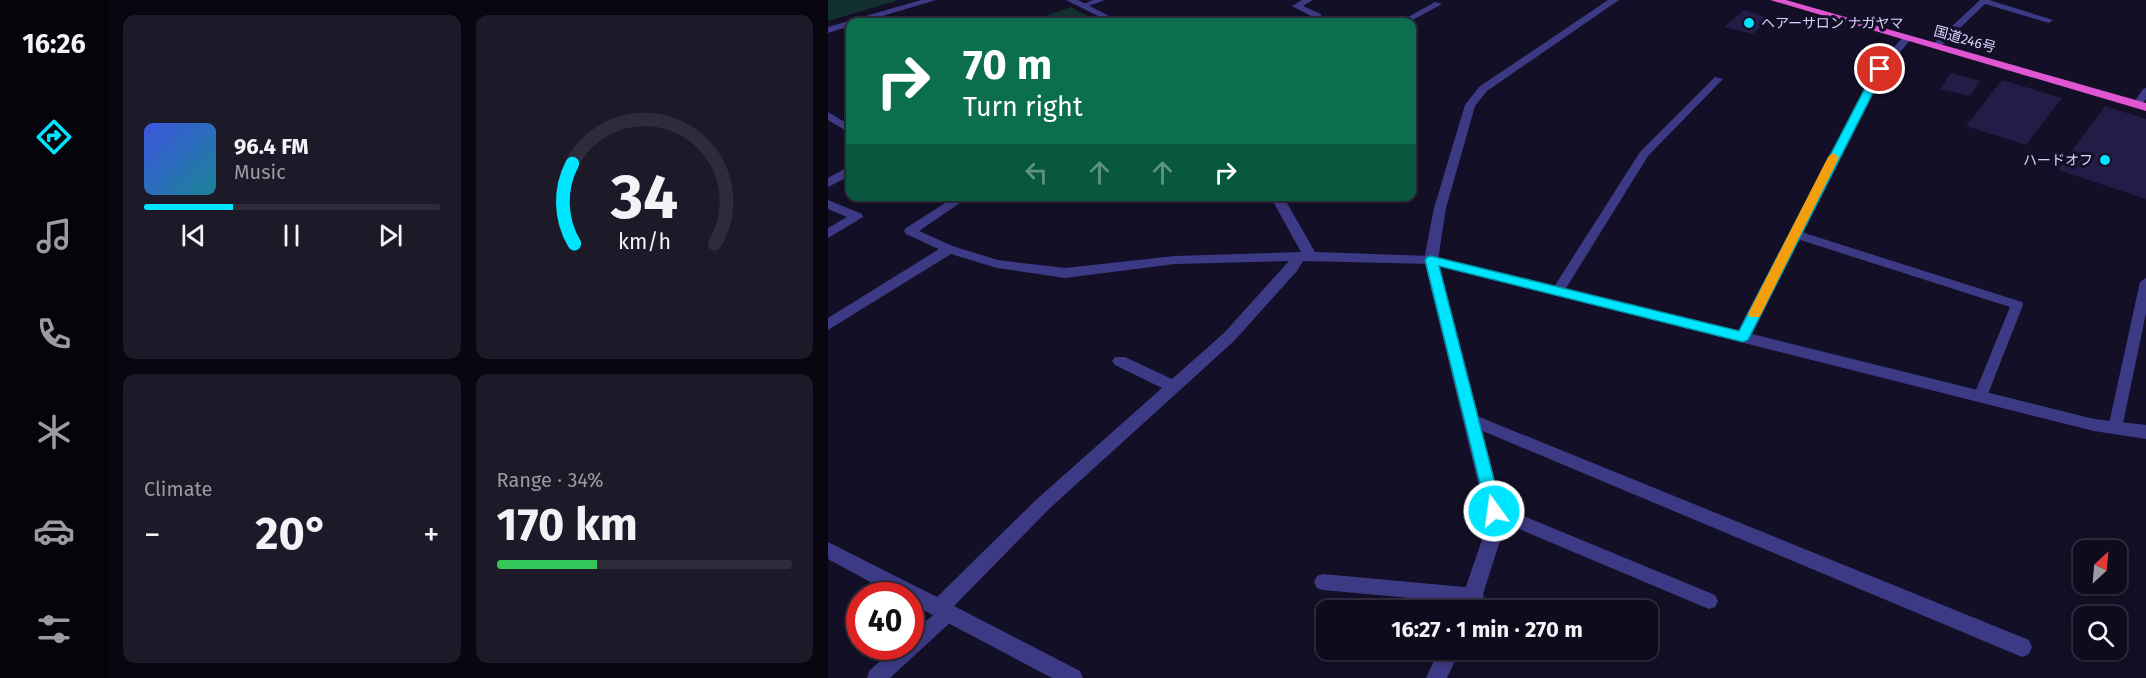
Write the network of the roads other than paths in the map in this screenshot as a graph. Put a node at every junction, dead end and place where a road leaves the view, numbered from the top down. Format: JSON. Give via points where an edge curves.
{"nodes":[{"id":1,"x":931,"y":0,"type":"edge"},
{"id":2,"x":1071,"y":0,"type":"edge"},
{"id":3,"x":1101,"y":0,"type":"edge"},
{"id":4,"x":1309,"y":0,"type":"edge"},
{"id":5,"x":1614,"y":0,"type":"edge"},
{"id":6,"x":1775,"y":0,"type":"edge"},
{"id":7,"x":1985,"y":1,"type":"edge"},
{"id":8,"x":1438,"y":4,"type":"dead end"},
{"id":9,"x":1083,"y":6,"type":"junction"},
{"id":10,"x":869,"y":18,"type":"edge"},
{"id":11,"x":1108,"y":18,"type":"edge"},
{"id":12,"x":1313,"y":18,"type":"edge"},
{"id":13,"x":1411,"y":18,"type":"edge"},
{"id":14,"x":2049,"y":20,"type":"dead end"},
{"id":15,"x":846,"y":25,"type":"edge"},
{"id":16,"x":828,"y":30,"type":"edge"},
{"id":17,"x":1907,"y":38,"type":"junction"},
{"id":18,"x":1936,"y":46,"type":"junction"},
{"id":19,"x":1718,"y":79,"type":"dead end"},
{"id":20,"x":2146,"y":92,"type":"edge"},
{"id":21,"x":2141,"y":106,"type":"edge"},
{"id":22,"x":828,"y":115,"type":"edge"},
{"id":23,"x":846,"y":127,"type":"edge"},
{"id":24,"x":846,"y":173,"type":"edge"},
{"id":25,"x":828,"y":183,"type":"edge"},
{"id":26,"x":957,"y":201,"type":"edge"},
{"id":27,"x":1278,"y":201,"type":"edge"},
{"id":28,"x":828,"y":204,"type":"edge"},
{"id":29,"x":828,"y":234,"type":"edge"},
{"id":30,"x":1795,"y":234,"type":"junction"},
{"id":31,"x":949,"y":249,"type":"junction"},
{"id":32,"x":1304,"y":256,"type":"junction"},
{"id":33,"x":1431,"y":260,"type":"junction"},
{"id":34,"x":2146,"y":282,"type":"edge"},
{"id":35,"x":1558,"y":290,"type":"junction"},
{"id":36,"x":828,"y":325,"type":"edge"},
{"id":37,"x":1743,"y":337,"type":"junction"},
{"id":38,"x":1120,"y":361,"type":"dead end"},
{"id":39,"x":1173,"y":387,"type":"junction"},
{"id":40,"x":1981,"y":395,"type":"junction"},
{"id":41,"x":1472,"y":420,"type":"junction"},
{"id":42,"x":2115,"y":428,"type":"junction"},
{"id":43,"x":2146,"y":432,"type":"edge"},
{"id":44,"x":1494,"y":511,"type":"junction"},
{"id":45,"x":828,"y":550,"type":"edge"},
{"id":46,"x":1323,"y":582,"type":"dead end"},
{"id":47,"x":1451,"y":600,"type":"edge"},
{"id":48,"x":1473,"y":600,"type":"edge"},
{"id":49,"x":1709,"y":601,"type":"dead end"},
{"id":50,"x":943,"y":612,"type":"junction"},
{"id":51,"x":2022,"y":647,"type":"dead end"},
{"id":52,"x":1445,"y":660,"type":"edge"},
{"id":53,"x":876,"y":678,"type":"edge"},
{"id":54,"x":1073,"y":678,"type":"edge"},
{"id":55,"x":1436,"y":678,"type":"edge"}],
"edges":[{"from":1,"to":10,"type":"street"},
{"from":2,"to":9,"type":"street"},
{"from":3,"to":9,"type":"lane"},
{"from":4,"to":12,"type":"lane","via":[[1296,6],[1318,16]]},
{"from":5,"to":33,"type":"street","via":[[1483,88],[1470,105],[1440,208]]},
{"from":6,"to":17,"type":"highway","name":"国道246号"},
{"from":7,"to":14,"type":"lane"},
{"from":7,"to":18,"type":"lane"},
{"from":8,"to":13,"type":"lane"},
{"from":9,"to":11,"type":"street"},
{"from":15,"to":16,"type":"street"},
{"from":17,"to":18,"type":"highway","name":"国道246号"},
{"from":17,"to":30,"type":"street","via":[[1880,69]]},
{"from":18,"to":21,"type":"highway","name":"国道246号"},
{"from":19,"to":35,"type":"lane","via":[[1644,154]]},
{"from":20,"to":21,"type":"lane"},
{"from":22,"to":23,"type":"street"},
{"from":24,"to":25,"type":"street"},
{"from":26,"to":31,"type":"lane","via":[[910,231]]},
{"from":27,"to":32,"type":"street"},
{"from":28,"to":29,"type":"street","via":[[857,217]]},
{"from":30,"to":37,"type":"street"},
{"from":30,"to":40,"type":"lane","via":[[2017,305]]},
{"from":31,"to":32,"type":"street","via":[[997,264],[1065,273],[1175,260]]},
{"from":31,"to":36,"type":"street"},
{"from":32,"to":33,"type":"street"},
{"from":32,"to":39,"type":"street","via":[[1229,337]]},
{"from":33,"to":35,"type":"street"},
{"from":33,"to":41,"type":"street"},
{"from":34,"to":42,"type":"lane"},
{"from":35,"to":37,"type":"street"},
{"from":37,"to":40,"type":"street"},
{"from":38,"to":39,"type":"street"},
{"from":39,"to":50,"type":"street","via":[[1043,504]]},
{"from":40,"to":42,"type":"street"},
{"from":41,"to":44,"type":"street"},
{"from":41,"to":51,"type":"street"},
{"from":42,"to":43,"type":"street"},
{"from":44,"to":48,"type":"street","via":[[1495,528]]},
{"from":44,"to":49,"type":"lane"},
{"from":45,"to":50,"type":"street"},
{"from":46,"to":47,"type":"lane"},
{"from":50,"to":53,"type":"lane"},
{"from":50,"to":54,"type":"street"},
{"from":52,"to":55,"type":"street"}]}
